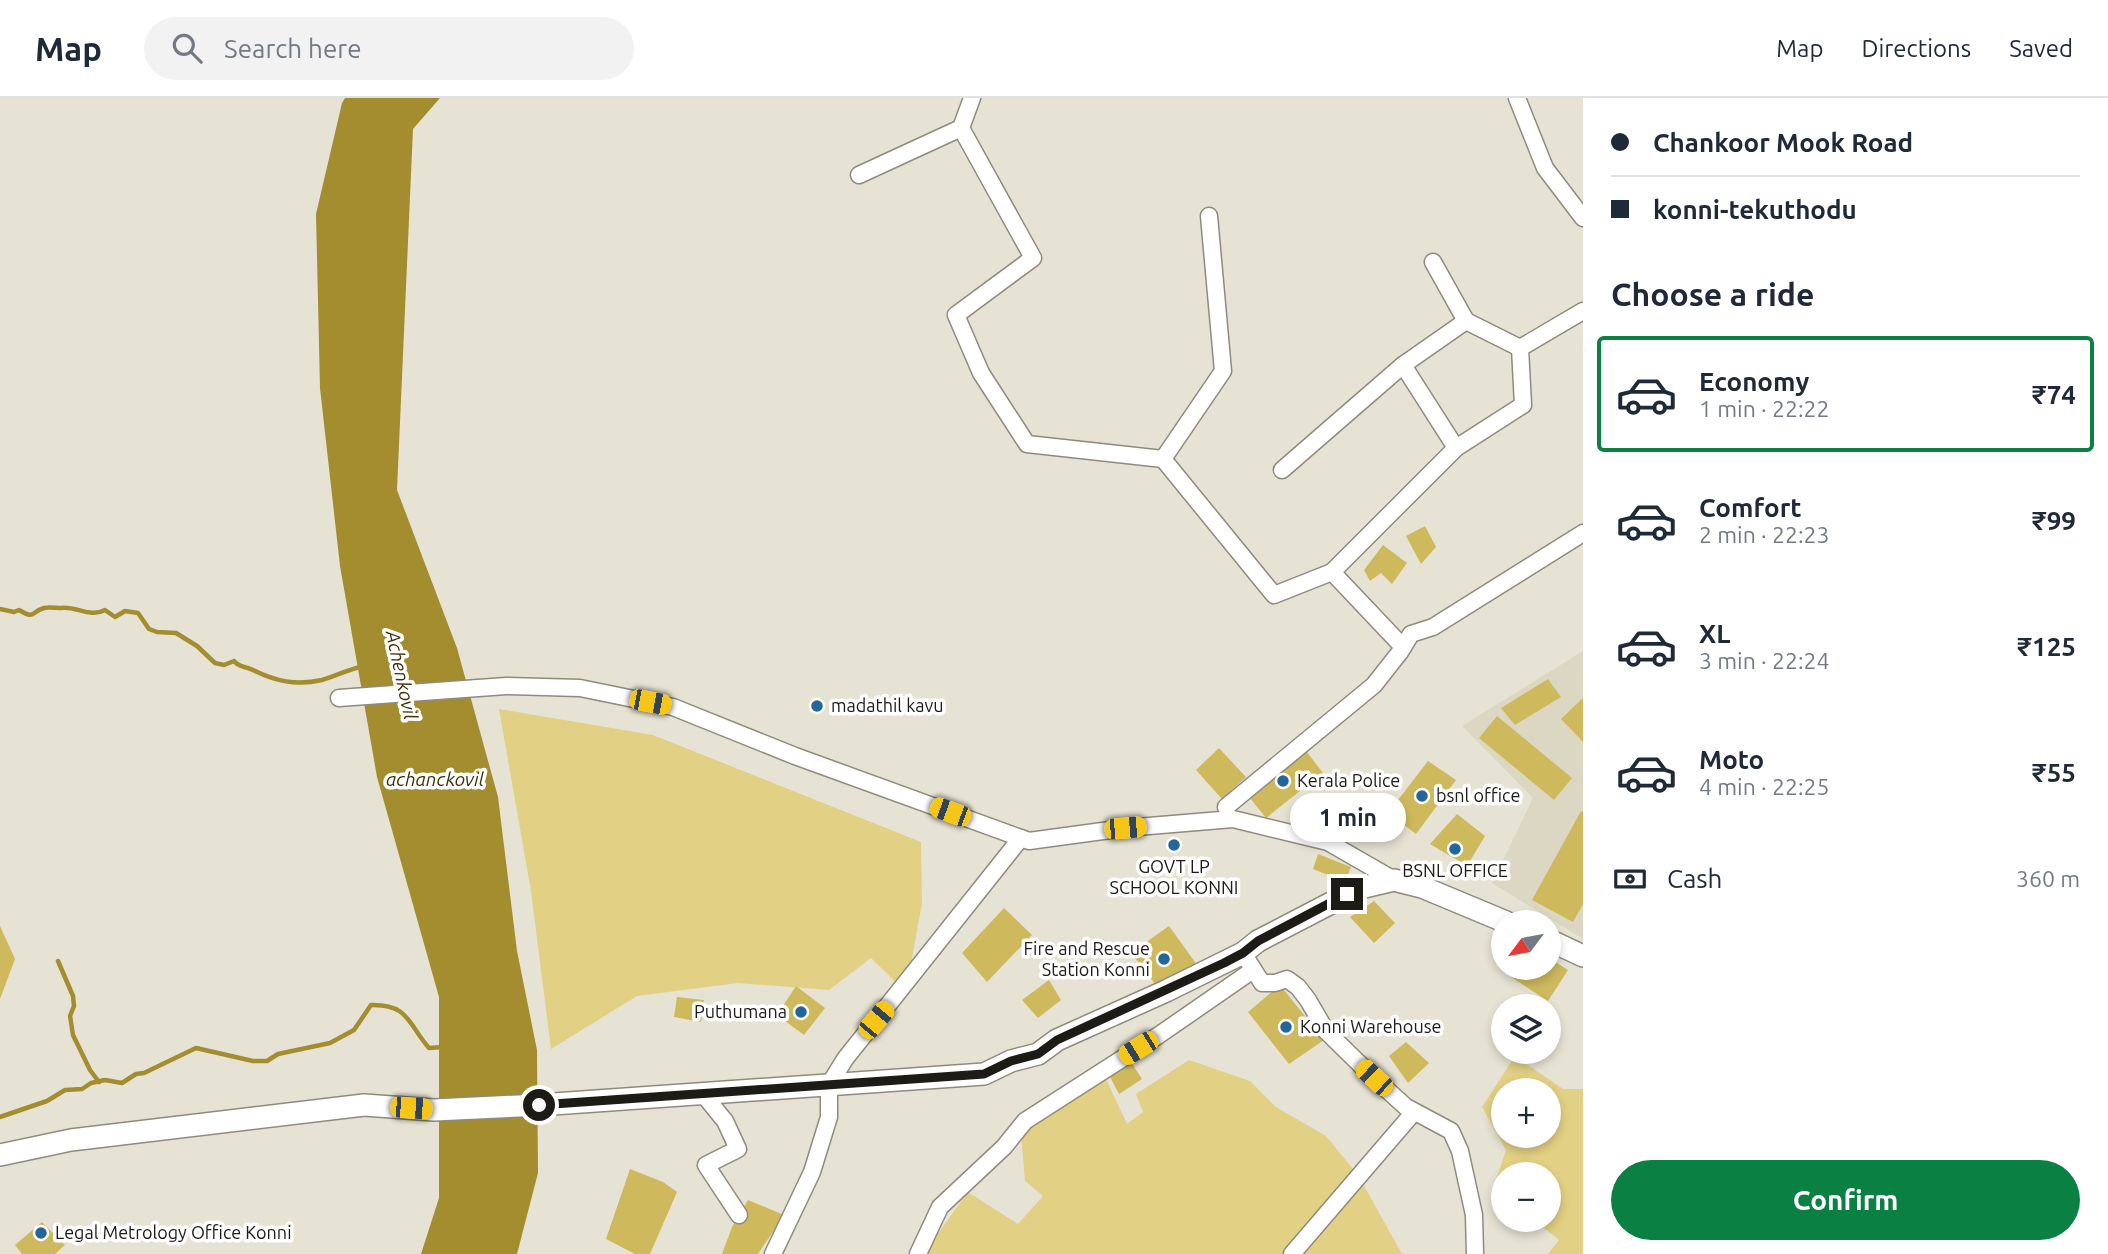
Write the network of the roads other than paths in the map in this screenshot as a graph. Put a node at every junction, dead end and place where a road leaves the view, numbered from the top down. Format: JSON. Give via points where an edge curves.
{"nodes":[{"id":1,"x":972,"y":98,"type":"edge"},
{"id":2,"x":1517,"y":98,"type":"edge"},
{"id":3,"x":961,"y":128,"type":"junction"},
{"id":4,"x":859,"y":175,"type":"dead end"},
{"id":5,"x":1209,"y":216,"type":"dead end"},
{"id":6,"x":1583,"y":218,"type":"edge"},
{"id":7,"x":1433,"y":262,"type":"dead end"},
{"id":8,"x":1583,"y":310,"type":"edge"},
{"id":9,"x":1466,"y":321,"type":"junction"},
{"id":10,"x":1520,"y":348,"type":"junction"},
{"id":11,"x":1403,"y":365,"type":"junction"},
{"id":12,"x":1456,"y":447,"type":"junction"},
{"id":13,"x":1163,"y":459,"type":"junction"},
{"id":14,"x":1282,"y":470,"type":"dead end"},
{"id":15,"x":1583,"y":534,"type":"edge"},
{"id":16,"x":1332,"y":572,"type":"junction"},
{"id":17,"x":1403,"y":647,"type":"junction"},
{"id":18,"x":339,"y":698,"type":"dead end"},
{"id":19,"x":1226,"y":807,"type":"dead end"},
{"id":20,"x":1021,"y":838,"type":"junction"},
{"id":21,"x":1394,"y":880,"type":"junction"},
{"id":22,"x":1491,"y":916,"type":"edge"},
{"id":23,"x":1561,"y":946,"type":"edge"},
{"id":24,"x":1583,"y":956,"type":"edge"},
{"id":25,"x":1248,"y":962,"type":"junction"},
{"id":26,"x":830,"y":1085,"type":"junction"},
{"id":27,"x":692,"y":1095,"type":"junction"},
{"id":28,"x":1414,"y":1112,"type":"junction"},
{"id":29,"x":0,"y":1155,"type":"edge"},
{"id":30,"x":739,"y":1214,"type":"dead end"},
{"id":31,"x":773,"y":1254,"type":"edge"},
{"id":32,"x":918,"y":1254,"type":"edge"},
{"id":33,"x":1292,"y":1254,"type":"edge"},
{"id":34,"x":1475,"y":1254,"type":"edge"}],
"edges":[{"from":1,"to":3,"type":"street"},
{"from":2,"to":6,"type":"street","via":[[1545,168]]},
{"from":3,"to":4,"type":"street"},
{"from":3,"to":13,"type":"street","via":[[1033,258],[956,315],[981,373],[1027,444]]},
{"from":5,"to":13,"type":"street","via":[[1223,371]]},
{"from":7,"to":9,"type":"street"},
{"from":8,"to":10,"type":"street"},
{"from":9,"to":10,"type":"street"},
{"from":9,"to":11,"type":"street"},
{"from":10,"to":12,"type":"street","via":[[1523,405]]},
{"from":11,"to":12,"type":"street"},
{"from":11,"to":14,"type":"street"},
{"from":12,"to":16,"type":"street"},
{"from":13,"to":16,"type":"street","via":[[1274,595]]},
{"from":15,"to":17,"type":"street","via":[[1433,626],[1411,634]]},
{"from":16,"to":17,"type":"street"},
{"from":17,"to":19,"type":"street","via":[[1374,685]]},
{"from":18,"to":20,"type":"street","via":[[506,686],[580,688],[674,707]]},
{"from":20,"to":21,"type":"street","via":[[1029,841],[1233,819],[1328,842]]},
{"from":20,"to":26,"type":"street","via":[[853,1049]]},
{"from":21,"to":22,"type":"main road"},
{"from":21,"to":25,"type":"main road","via":[[1360,888],[1258,941]]},
{"from":23,"to":24,"type":"main road"},
{"from":25,"to":26,"type":"main road","via":[[1166,991],[1057,1040],[1038,1054],[984,1074]]},
{"from":25,"to":28,"type":"street","via":[[1262,983],[1287,979],[1298,988],[1326,1031]]},
{"from":25,"to":32,"type":"street","via":[[1159,1035],[1025,1121],[940,1207]]},
{"from":26,"to":27,"type":"main road"},
{"from":26,"to":31,"type":"street","via":[[829,1117],[812,1172]]},
{"from":27,"to":29,"type":"main road","via":[[434,1110],[364,1105],[71,1140]]},
{"from":27,"to":30,"type":"street","via":[[725,1121],[738,1149],[706,1165]]},
{"from":28,"to":33,"type":"street"},
{"from":28,"to":34,"type":"street","via":[[1451,1131],[1460,1151],[1474,1215]]}]}
